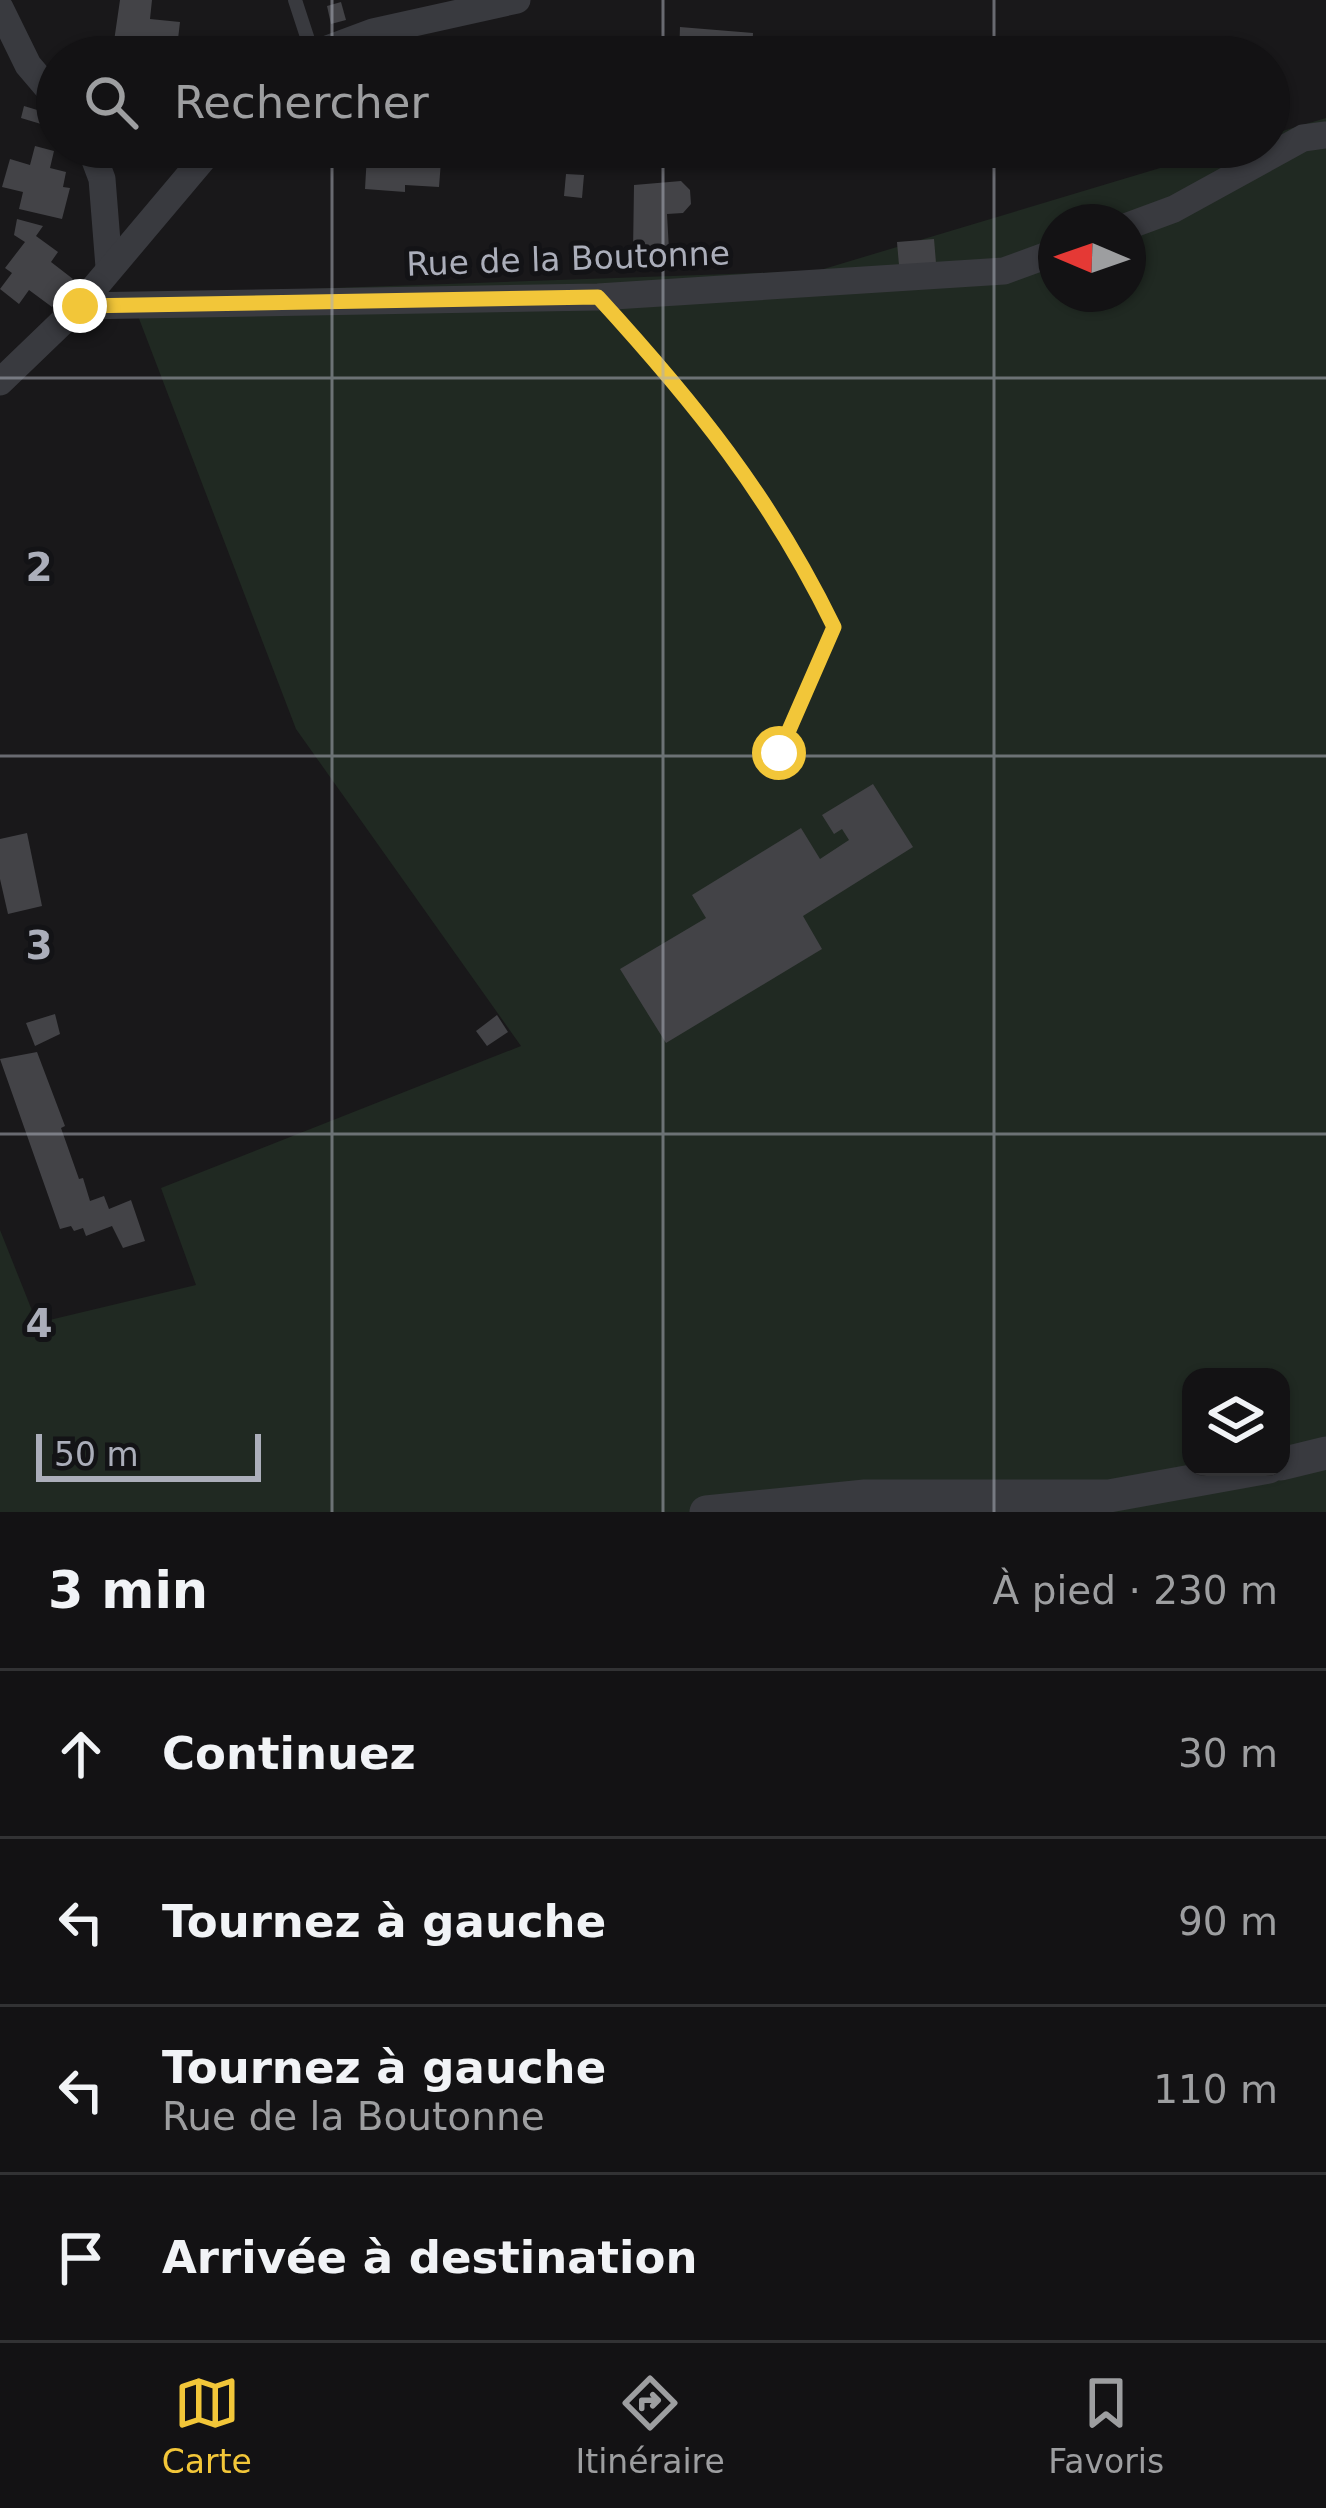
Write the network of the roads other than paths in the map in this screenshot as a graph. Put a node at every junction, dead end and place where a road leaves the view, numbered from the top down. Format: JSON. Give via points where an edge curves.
{"nodes":[{"id":1,"x":295,"y":0,"type":"edge"},
{"id":2,"x":517,"y":0,"type":"edge"},
{"id":3,"x":0,"y":8,"type":"edge"},
{"id":4,"x":304,"y":36,"type":"edge"},
{"id":5,"x":362,"y":36,"type":"edge"},
{"id":6,"x":36,"y":74,"type":"edge"},
{"id":7,"x":1326,"y":135,"type":"edge"},
{"id":8,"x":1290,"y":145,"type":"edge"},
{"id":9,"x":98,"y":168,"type":"edge"},
{"id":10,"x":195,"y":168,"type":"edge"},
{"id":11,"x":1248,"y":168,"type":"edge"},
{"id":12,"x":1146,"y":219,"type":"edge"},
{"id":13,"x":1038,"y":259,"type":"edge"},
{"id":14,"x":110,"y":267,"type":"junction"},
{"id":15,"x":598,"y":297,"type":"junction"},
{"id":16,"x":80,"y":306,"type":"junction"},
{"id":17,"x":0,"y":382,"type":"edge"},
{"id":18,"x":779,"y":753,"type":"dead end"},
{"id":19,"x":1326,"y":1453,"type":"edge"},
{"id":20,"x":1290,"y":1462,"type":"edge"},
{"id":21,"x":1219,"y":1476,"type":"edge"},
{"id":22,"x":706,"y":1512,"type":"edge"}],
"edges":[{"from":1,"to":4,"type":"lane"},
{"from":2,"to":5,"type":"street"},
{"from":3,"to":6,"type":"street"},
{"from":7,"to":8,"type":"street"},
{"from":9,"to":14,"type":"street"},
{"from":10,"to":14,"type":"street"},
{"from":11,"to":12,"type":"street"},
{"from":13,"to":15,"type":"street","name":"Rue de la Boutonne","via":[[1004,271]]},
{"from":14,"to":16,"type":"street"},
{"from":15,"to":16,"type":"street","name":"Rue de la Boutonne"},
{"from":15,"to":18,"type":"lane","via":[[712,425],[799,554],[834,627]]},
{"from":16,"to":17,"type":"street"},
{"from":19,"to":20,"type":"street"},
{"from":21,"to":22,"type":"street","via":[[1109,1496],[865,1496]]}]}
